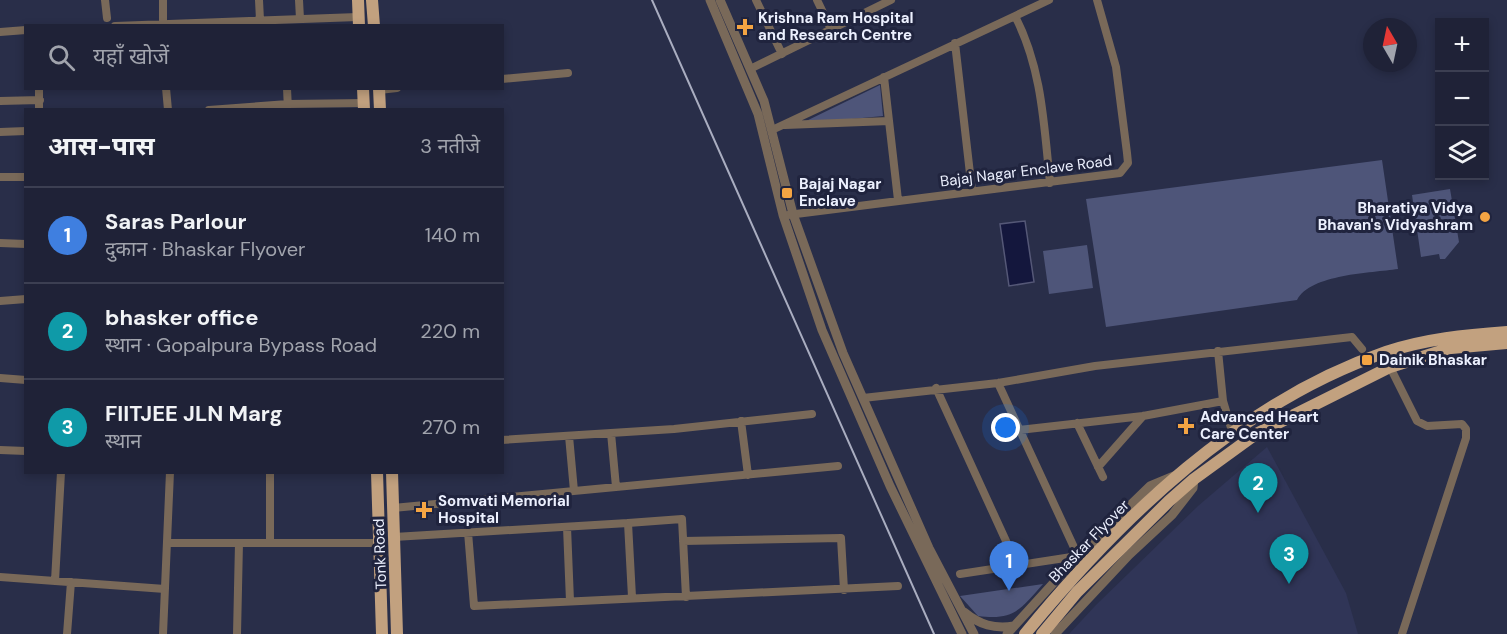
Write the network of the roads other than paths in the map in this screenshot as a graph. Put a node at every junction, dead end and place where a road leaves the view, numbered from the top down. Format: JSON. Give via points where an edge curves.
{"nodes":[{"id":1,"x":105,"y":0,"type":"edge"},
{"id":2,"x":162,"y":0,"type":"edge"},
{"id":3,"x":259,"y":0,"type":"edge"},
{"id":4,"x":299,"y":0,"type":"edge"},
{"id":5,"x":358,"y":0,"type":"edge"},
{"id":6,"x":372,"y":0,"type":"edge"},
{"id":7,"x":710,"y":0,"type":"edge"},
{"id":8,"x":720,"y":0,"type":"edge"},
{"id":9,"x":756,"y":0,"type":"edge"},
{"id":10,"x":817,"y":0,"type":"edge"},
{"id":11,"x":891,"y":0,"type":"edge"},
{"id":12,"x":1049,"y":0,"type":"edge"},
{"id":13,"x":1097,"y":0,"type":"edge"},
{"id":14,"x":880,"y":2,"type":"edge"},
{"id":15,"x":1015,"y":16,"type":"junction"},
{"id":16,"x":106,"y":18,"type":"dead end"},
{"id":17,"x":300,"y":19,"type":"junction"},
{"id":18,"x":260,"y":20,"type":"junction"},
{"id":19,"x":359,"y":21,"type":"edge"},
{"id":20,"x":163,"y":24,"type":"edge"},
{"id":21,"x":374,"y":24,"type":"edge"},
{"id":22,"x":831,"y":29,"type":"junction"},
{"id":23,"x":24,"y":30,"type":"edge"},
{"id":24,"x":0,"y":32,"type":"edge"},
{"id":25,"x":955,"y":43,"type":"junction"},
{"id":26,"x":782,"y":54,"type":"junction"},
{"id":27,"x":750,"y":69,"type":"junction"},
{"id":28,"x":568,"y":73,"type":"dead end"},
{"id":29,"x":884,"y":76,"type":"junction"},
{"id":30,"x":504,"y":79,"type":"edge"},
{"id":31,"x":39,"y":90,"type":"edge"},
{"id":32,"x":166,"y":90,"type":"edge"},
{"id":33,"x":287,"y":90,"type":"edge"},
{"id":34,"x":363,"y":90,"type":"edge"},
{"id":35,"x":379,"y":90,"type":"edge"},
{"id":36,"x":40,"y":100,"type":"junction"},
{"id":37,"x":0,"y":102,"type":"edge"},
{"id":38,"x":335,"y":106,"type":"edge"},
{"id":39,"x":364,"y":106,"type":"edge"},
{"id":40,"x":288,"y":107,"type":"edge"},
{"id":41,"x":39,"y":108,"type":"edge"},
{"id":42,"x":168,"y":108,"type":"edge"},
{"id":43,"x":262,"y":108,"type":"edge"},
{"id":44,"x":380,"y":108,"type":"edge"},
{"id":45,"x":889,"y":121,"type":"junction"},
{"id":46,"x":782,"y":125,"type":"junction"},
{"id":47,"x":772,"y":130,"type":"junction"},
{"id":48,"x":24,"y":131,"type":"edge"},
{"id":49,"x":0,"y":132,"type":"edge"},
{"id":50,"x":0,"y":177,"type":"edge"},
{"id":51,"x":24,"y":177,"type":"edge"},
{"id":52,"x":1050,"y":183,"type":"junction"},
{"id":53,"x":972,"y":191,"type":"junction"},
{"id":54,"x":898,"y":200,"type":"junction"},
{"id":55,"x":788,"y":215,"type":"junction"},
{"id":56,"x":0,"y":243,"type":"edge"},
{"id":57,"x":24,"y":244,"type":"edge"},
{"id":58,"x":24,"y":299,"type":"edge"},
{"id":59,"x":0,"y":301,"type":"edge"},
{"id":60,"x":1507,"y":332,"type":"edge"},
{"id":61,"x":1449,"y":343,"type":"junction"},
{"id":62,"x":1507,"y":343,"type":"edge"},
{"id":63,"x":1362,"y":349,"type":"dead end"},
{"id":64,"x":1218,"y":351,"type":"junction"},
{"id":65,"x":1390,"y":367,"type":"junction"},
{"id":66,"x":0,"y":378,"type":"edge"},
{"id":67,"x":24,"y":380,"type":"edge"},
{"id":68,"x":998,"y":383,"type":"junction"},
{"id":69,"x":936,"y":388,"type":"junction"},
{"id":70,"x":863,"y":398,"type":"junction"},
{"id":71,"x":1223,"y":401,"type":"junction"},
{"id":72,"x":812,"y":414,"type":"dead end"},
{"id":73,"x":1143,"y":416,"type":"junction"},
{"id":74,"x":741,"y":421,"type":"junction"},
{"id":75,"x":1077,"y":423,"type":"junction"},
{"id":76,"x":1019,"y":429,"type":"junction"},
{"id":77,"x":1232,"y":431,"type":"junction"},
{"id":78,"x":611,"y":433,"type":"junction"},
{"id":79,"x":569,"y":436,"type":"junction"},
{"id":80,"x":504,"y":440,"type":"edge"},
{"id":81,"x":0,"y":450,"type":"edge"},
{"id":82,"x":24,"y":451,"type":"edge"},
{"id":83,"x":838,"y":466,"type":"dead end"},
{"id":84,"x":1098,"y":467,"type":"junction"},
{"id":85,"x":1180,"y":473,"type":"junction"},
{"id":86,"x":61,"y":474,"type":"edge"},
{"id":87,"x":170,"y":474,"type":"edge"},
{"id":88,"x":270,"y":474,"type":"edge"},
{"id":89,"x":377,"y":474,"type":"edge"},
{"id":90,"x":392,"y":474,"type":"edge"},
{"id":91,"x":748,"y":475,"type":"junction"},
{"id":92,"x":1103,"y":477,"type":"dead end"},
{"id":93,"x":1194,"y":480,"type":"junction"},
{"id":94,"x":616,"y":487,"type":"junction"},
{"id":95,"x":574,"y":491,"type":"junction"},
{"id":96,"x":393,"y":508,"type":"junction"},
{"id":97,"x":628,"y":523,"type":"junction"},
{"id":98,"x":567,"y":527,"type":"junction"},
{"id":99,"x":468,"y":532,"type":"junction"},
{"id":100,"x":394,"y":537,"type":"junction"},
{"id":101,"x":683,"y":541,"type":"junction"},
{"id":102,"x":167,"y":543,"type":"junction"},
{"id":103,"x":240,"y":543,"type":"junction"},
{"id":104,"x":270,"y":543,"type":"junction"},
{"id":105,"x":379,"y":543,"type":"junction"},
{"id":106,"x":1077,"y":556,"type":"junction"},
{"id":107,"x":1017,"y":565,"type":"junction"},
{"id":108,"x":960,"y":574,"type":"dead end"},
{"id":109,"x":0,"y":577,"type":"edge"},
{"id":110,"x":54,"y":581,"type":"junction"},
{"id":111,"x":71,"y":582,"type":"junction"},
{"id":112,"x":898,"y":586,"type":"dead end"},
{"id":113,"x":165,"y":589,"type":"junction"},
{"id":114,"x":844,"y":590,"type":"junction"},
{"id":115,"x":632,"y":597,"type":"junction"},
{"id":116,"x":686,"y":597,"type":"junction"},
{"id":117,"x":570,"y":600,"type":"junction"},
{"id":118,"x":960,"y":608,"type":"junction"},
{"id":119,"x":1015,"y":626,"type":"junction"},
{"id":120,"x":67,"y":634,"type":"edge"},
{"id":121,"x":163,"y":634,"type":"edge"},
{"id":122,"x":237,"y":634,"type":"edge"},
{"id":123,"x":382,"y":634,"type":"edge"},
{"id":124,"x":397,"y":634,"type":"edge"},
{"id":125,"x":962,"y":634,"type":"edge"},
{"id":126,"x":974,"y":634,"type":"edge"},
{"id":127,"x":1007,"y":634,"type":"edge"},
{"id":128,"x":1025,"y":634,"type":"edge"},
{"id":129,"x":1042,"y":634,"type":"edge"},
{"id":130,"x":1055,"y":634,"type":"edge"},
{"id":131,"x":1402,"y":634,"type":"edge"}],
"edges":[{"from":1,"to":16,"type":"street"},
{"from":2,"to":20,"type":"street"},
{"from":3,"to":18,"type":"street"},
{"from":4,"to":17,"type":"street"},
{"from":5,"to":19,"type":"main road"},
{"from":6,"to":21,"type":"main road"},
{"from":7,"to":55,"type":"street","via":[[758,114]]},
{"from":8,"to":27,"type":"street"},
{"from":9,"to":26,"type":"street"},
{"from":10,"to":22,"type":"street"},
{"from":11,"to":14,"type":"street"},
{"from":12,"to":15,"type":"street"},
{"from":13,"to":52,"type":"street","name":"Bajaj Nagar Enclave Road","via":[[1116,67],[1128,163],[1116,176]]},
{"from":14,"to":22,"type":"street"},
{"from":15,"to":25,"type":"street"},
{"from":15,"to":52,"type":"street","via":[[1040,85]]},
{"from":17,"to":18,"type":"street"},
{"from":17,"to":19,"type":"street"},
{"from":18,"to":20,"type":"street"},
{"from":22,"to":26,"type":"street"},
{"from":23,"to":24,"type":"street"},
{"from":25,"to":29,"type":"street"},
{"from":25,"to":53,"type":"street"},
{"from":26,"to":27,"type":"street"},
{"from":27,"to":47,"type":"street"},
{"from":28,"to":30,"type":"street"},
{"from":29,"to":45,"type":"street"},
{"from":29,"to":46,"type":"street"},
{"from":31,"to":36,"type":"street"},
{"from":32,"to":42,"type":"street"},
{"from":33,"to":40,"type":"street"},
{"from":34,"to":39,"type":"main road"},
{"from":35,"to":44,"type":"main road"},
{"from":36,"to":37,"type":"street"},
{"from":36,"to":41,"type":"street"},
{"from":38,"to":39,"type":"street"},
{"from":38,"to":40,"type":"street"},
{"from":40,"to":43,"type":"street"},
{"from":45,"to":46,"type":"street"},
{"from":45,"to":54,"type":"street"},
{"from":46,"to":47,"type":"street"},
{"from":47,"to":55,"type":"street"},
{"from":48,"to":49,"type":"street"},
{"from":50,"to":51,"type":"street"},
{"from":52,"to":53,"type":"street","name":"Bajaj Nagar Enclave Road"},
{"from":53,"to":54,"type":"street","name":"Bajaj Nagar Enclave Road"},
{"from":54,"to":55,"type":"street","name":"Bajaj Nagar Enclave Road"},
{"from":55,"to":70,"type":"street"},
{"from":55,"to":125,"type":"street","via":[[822,330],[851,400]]},
{"from":56,"to":57,"type":"street"},
{"from":58,"to":59,"type":"street"},
{"from":60,"to":61,"type":"main road"},
{"from":61,"to":62,"type":"main road"},
{"from":61,"to":65,"type":"main road","name":"Bhaskar Flyover"},
{"from":61,"to":77,"type":"main road","name":"Bhaskar Flyover","via":[[1387,352],[1333,374]]},
{"from":63,"to":64,"type":"street","via":[[1352,337]]},
{"from":64,"to":68,"type":"street"},
{"from":64,"to":71,"type":"street"},
{"from":65,"to":93,"type":"main road","name":"Bhaskar Flyover","via":[[1256,434]]},
{"from":65,"to":131,"type":"street","via":[[1417,421],[1427,426],[1462,424],[1466,429]]},
{"from":66,"to":67,"type":"street"},
{"from":68,"to":69,"type":"street"},
{"from":68,"to":76,"type":"street"},
{"from":69,"to":70,"type":"street"},
{"from":69,"to":107,"type":"street"},
{"from":70,"to":118,"type":"street"},
{"from":71,"to":73,"type":"street"},
{"from":71,"to":77,"type":"street"},
{"from":72,"to":74,"type":"street"},
{"from":73,"to":75,"type":"street"},
{"from":73,"to":84,"type":"street"},
{"from":74,"to":78,"type":"street"},
{"from":74,"to":91,"type":"street"},
{"from":75,"to":76,"type":"street"},
{"from":75,"to":84,"type":"street"},
{"from":76,"to":106,"type":"street"},
{"from":77,"to":85,"type":"main road","name":"Bhaskar Flyover"},
{"from":78,"to":79,"type":"street"},
{"from":78,"to":94,"type":"street"},
{"from":79,"to":80,"type":"street"},
{"from":79,"to":95,"type":"street"},
{"from":81,"to":82,"type":"street"},
{"from":83,"to":91,"type":"street"},
{"from":84,"to":92,"type":"street"},
{"from":85,"to":106,"type":"street","via":[[1150,486]]},
{"from":85,"to":128,"type":"main road","name":"Bhaskar Flyover","via":[[1068,582]]},
{"from":86,"to":110,"type":"street"},
{"from":87,"to":102,"type":"street"},
{"from":88,"to":104,"type":"street"},
{"from":89,"to":105,"type":"main road","name":"Tonk Road"},
{"from":90,"to":96,"type":"main road","name":"Tonk Road"},
{"from":91,"to":94,"type":"street"},
{"from":93,"to":129,"type":"main road","name":"Bhaskar Flyover","via":[[1077,592]]},
{"from":93,"to":130,"type":"street","via":[[1193,488],[1172,515]]},
{"from":94,"to":95,"type":"street"},
{"from":95,"to":96,"type":"street"},
{"from":96,"to":100,"type":"main road","name":"Tonk Road"},
{"from":97,"to":98,"type":"street"},
{"from":97,"to":101,"type":"street","via":[[682,519]]},
{"from":97,"to":115,"type":"street"},
{"from":98,"to":99,"type":"street"},
{"from":98,"to":117,"type":"street"},
{"from":99,"to":100,"type":"street"},
{"from":99,"to":117,"type":"street","via":[[474,606]]},
{"from":100,"to":124,"type":"main road","name":"Tonk Road"},
{"from":101,"to":114,"type":"street","via":[[841,538]]},
{"from":101,"to":116,"type":"street"},
{"from":102,"to":103,"type":"street"},
{"from":102,"to":113,"type":"street"},
{"from":103,"to":104,"type":"street"},
{"from":103,"to":122,"type":"street"},
{"from":104,"to":105,"type":"street"},
{"from":105,"to":123,"type":"main road","name":"Tonk Road"},
{"from":106,"to":107,"type":"street"},
{"from":106,"to":119,"type":"street"},
{"from":107,"to":108,"type":"street"},
{"from":109,"to":110,"type":"street"},
{"from":110,"to":111,"type":"street"},
{"from":111,"to":113,"type":"street"},
{"from":111,"to":120,"type":"street"},
{"from":112,"to":114,"type":"street"},
{"from":113,"to":121,"type":"street"},
{"from":114,"to":116,"type":"street"},
{"from":115,"to":116,"type":"street"},
{"from":115,"to":117,"type":"street"},
{"from":118,"to":119,"type":"street","via":[[984,625]]},
{"from":118,"to":126,"type":"street"},
{"from":119,"to":127,"type":"street"}]}
